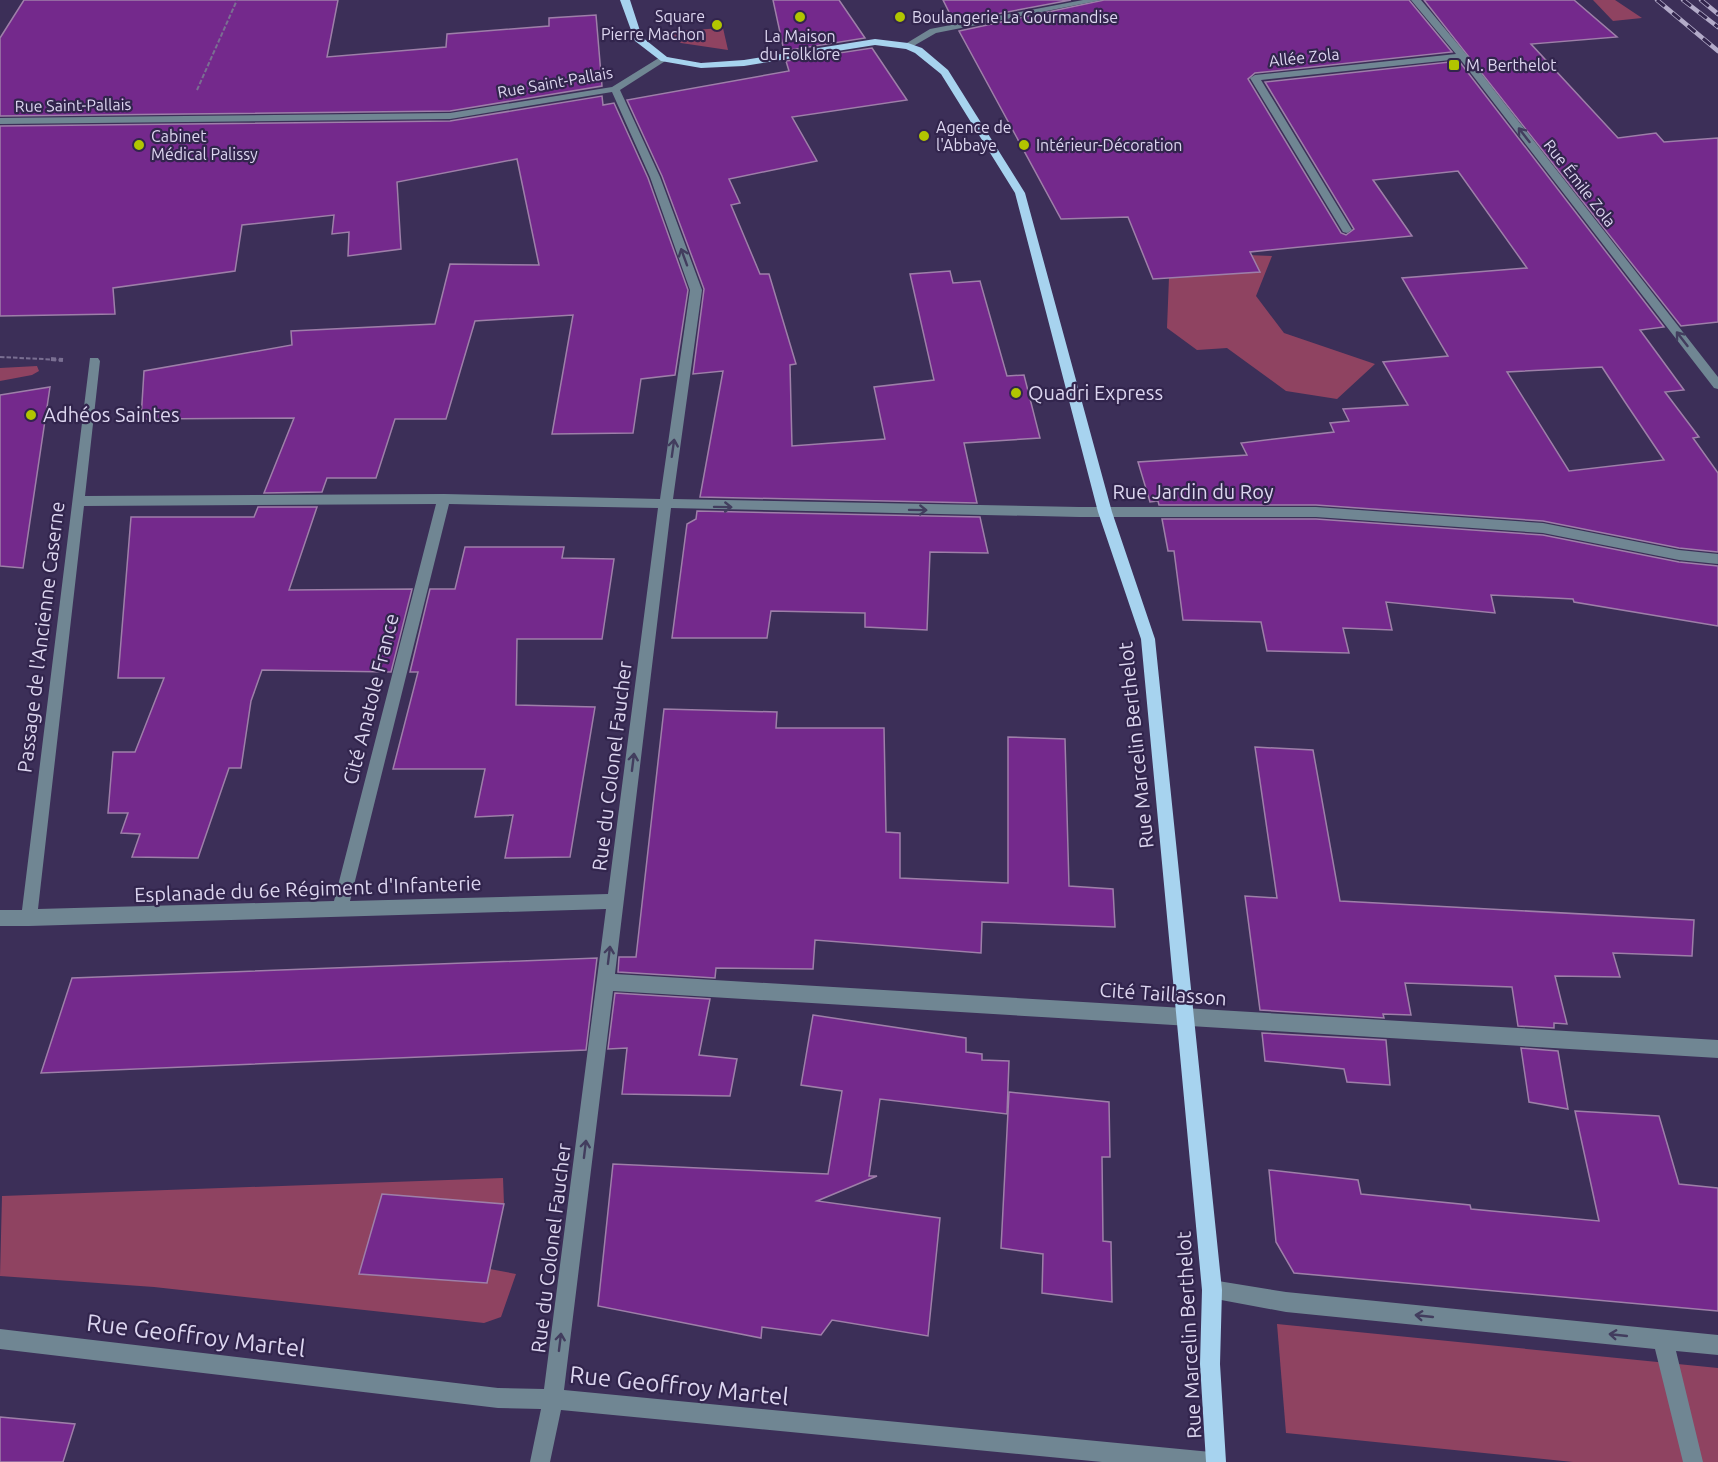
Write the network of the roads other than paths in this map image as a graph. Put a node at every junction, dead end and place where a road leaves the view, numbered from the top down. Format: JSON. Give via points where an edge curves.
{"nodes":[{"id":1,"x":625,"y":0,"type":"edge"},
{"id":2,"x":1097,"y":0,"type":"edge"},
{"id":3,"x":1416,"y":0,"type":"edge"},
{"id":4,"x":907,"y":46,"type":"junction"},
{"id":5,"x":1462,"y":56,"type":"junction"},
{"id":6,"x":665,"y":58,"type":"junction"},
{"id":7,"x":615,"y":89,"type":"junction"},
{"id":8,"x":0,"y":121,"type":"edge"},
{"id":9,"x":1347,"y":230,"type":"dead end"},
{"id":10,"x":94,"y":361,"type":"road end"},
{"id":11,"x":1718,"y":385,"type":"edge"},
{"id":12,"x":444,"y":499,"type":"junction"},
{"id":13,"x":77,"y":501,"type":"junction"},
{"id":14,"x":665,"y":506,"type":"junction"},
{"id":15,"x":1105,"y":512,"type":"junction"},
{"id":16,"x":1718,"y":560,"type":"edge"},
{"id":17,"x":616,"y":901,"type":"junction"},
{"id":18,"x":340,"y":909,"type":"junction"},
{"id":19,"x":0,"y":918,"type":"edge"},
{"id":20,"x":29,"y":918,"type":"junction"},
{"id":21,"x":606,"y":982,"type":"junction"},
{"id":22,"x":1185,"y":1015,"type":"junction"},
{"id":23,"x":1718,"y":1049,"type":"edge"},
{"id":24,"x":1212,"y":1290,"type":"junction"},
{"id":25,"x":0,"y":1339,"type":"edge"},
{"id":26,"x":1663,"y":1340,"type":"junction"},
{"id":27,"x":1718,"y":1345,"type":"edge"},
{"id":28,"x":553,"y":1399,"type":"junction"},
{"id":29,"x":540,"y":1462,"type":"edge"},
{"id":30,"x":1210,"y":1462,"type":"edge"},
{"id":31,"x":1216,"y":1462,"type":"edge"},
{"id":32,"x":1693,"y":1462,"type":"edge"}],
"edges":[{"from":1,"to":6,"type":"main road","via":[[632,34]]},
{"from":2,"to":4,"type":"street","via":[[933,31]]},
{"from":3,"to":5,"type":"street","name":"Rue Émile Zola"},
{"from":4,"to":6,"type":"main road","via":[[867,42],[721,67]]},
{"from":4,"to":15,"type":"main road","name":"Rue Marcelin Berthelot","via":[[930,57],[945,72],[1020,193]]},
{"from":5,"to":9,"type":"street","name":"Allée Zola","via":[[1255,78]]},
{"from":11,"to":5,"type":"street","name":"Rue Émile Zola","one_way":true},
{"from":6,"to":7,"type":"street","name":"Rue Saint-Pallais"},
{"from":7,"to":8,"type":"street","name":"Rue Saint-Pallais","via":[[450,116]]},
{"from":14,"to":7,"type":"street","name":"Rue du Colonel Faucher","one_way":true,"via":[[696,290],[655,177]]},
{"from":10,"to":13,"type":"street","name":"Passage de l'Ancienne Caserne"},
{"from":12,"to":13,"type":"street"},
{"from":12,"to":14,"type":"street"},
{"from":12,"to":18,"type":"street","name":"Cité Anatole France"},
{"from":13,"to":20,"type":"street","name":"Passage de l'Ancienne Caserne"},
{"from":14,"to":15,"type":"street","name":"Rue Jardin du Roy","one_way":true},
{"from":17,"to":14,"type":"street","name":"Rue du Colonel Faucher","one_way":true},
{"from":15,"to":16,"type":"street","name":"Rue Jardin du Roy","via":[[1316,512],[1532,528]]},
{"from":15,"to":22,"type":"main road","name":"Rue Marcelin Berthelot","via":[[1148,639]]},
{"from":17,"to":18,"type":"street","name":"Esplanade du 6e Régiment d'Infanterie"},
{"from":21,"to":17,"type":"street","name":"Rue du Colonel Faucher","one_way":true},
{"from":18,"to":20,"type":"street","name":"Esplanade du 6e Régiment d'Infanterie"},
{"from":19,"to":20,"type":"street","name":"Esplanade du 6e Régiment d'Infanterie"},
{"from":21,"to":22,"type":"street","name":"Cité Taillasson"},
{"from":28,"to":21,"type":"street","name":"Rue du Colonel Faucher","one_way":true},
{"from":22,"to":23,"type":"street","name":"Cité Taillasson"},
{"from":22,"to":24,"type":"main road","name":"Rue Marcelin Berthelot"},
{"from":26,"to":24,"type":"street","one_way":true,"via":[[1286,1302]]},
{"from":24,"to":31,"type":"main road","name":"Rue Marcelin Berthelot","via":[[1210,1364]]},
{"from":25,"to":28,"type":"street","name":"Rue Geoffroy Martel","via":[[498,1398]]},
{"from":26,"to":27,"type":"street"},
{"from":26,"to":32,"type":"street"},
{"from":28,"to":29,"type":"street","name":"Rue du Colonel Faucher"},
{"from":28,"to":30,"type":"street","name":"Rue Geoffroy Martel"}]}
